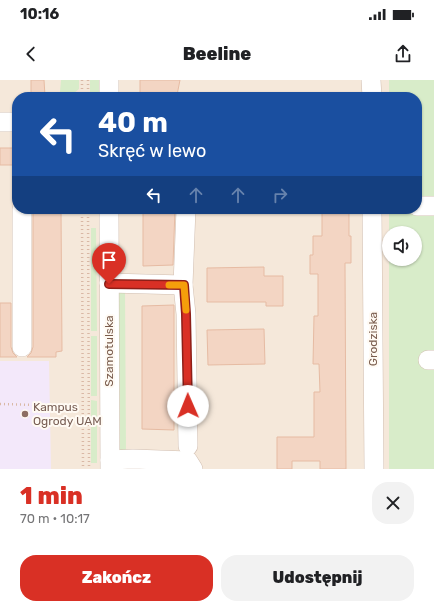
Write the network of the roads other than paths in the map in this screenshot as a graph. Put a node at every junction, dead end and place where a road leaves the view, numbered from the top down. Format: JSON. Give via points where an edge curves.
{"nodes":[{"id":1,"x":109,"y":80,"type":"edge"},
{"id":2,"x":372,"y":80,"type":"edge"},
{"id":3,"x":109,"y":92,"type":"edge"},
{"id":4,"x":372,"y":92,"type":"edge"},
{"id":5,"x":0,"y":122,"type":"edge"},
{"id":6,"x":12,"y":122,"type":"edge"},
{"id":7,"x":422,"y":206,"type":"edge"},
{"id":8,"x":434,"y":206,"type":"edge"},
{"id":9,"x":22,"y":214,"type":"edge"},
{"id":10,"x":109,"y":214,"type":"edge"},
{"id":11,"x":186,"y":214,"type":"edge"},
{"id":12,"x":372,"y":214,"type":"edge"},
{"id":13,"x":109,"y":284,"type":"junction"},
{"id":14,"x":184,"y":285,"type":"junction"},
{"id":15,"x":22,"y":347,"type":"dead end"},
{"id":16,"x":188,"y":446,"type":"dead end"},
{"id":17,"x":110,"y":464,"type":"edge"},
{"id":18,"x":194,"y":469,"type":"edge"},
{"id":19,"x":374,"y":469,"type":"edge"}],
"edges":[{"from":1,"to":3,"type":"street"},
{"from":2,"to":4,"type":"street"},
{"from":5,"to":6,"type":"street"},
{"from":7,"to":8,"type":"street"},
{"from":9,"to":15,"type":"street"},
{"from":10,"to":13,"type":"street","name":"Szamotulska"},
{"from":11,"to":14,"type":"street"},
{"from":12,"to":19,"type":"street","name":"Grodziska"},
{"from":13,"to":14,"type":"street"},
{"from":13,"to":17,"type":"street","name":"Szamotulska"},
{"from":14,"to":16,"type":"street"},
{"from":17,"to":18,"type":"street","via":[[188,460]]}]}
